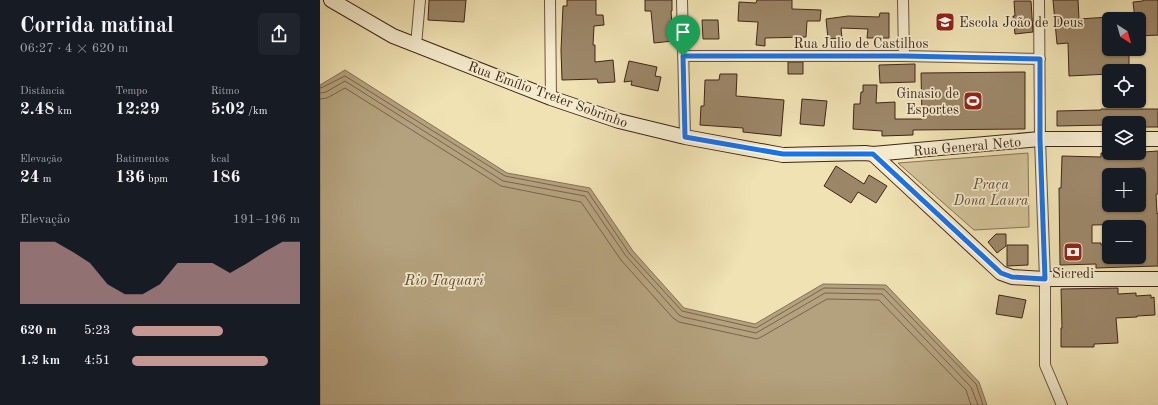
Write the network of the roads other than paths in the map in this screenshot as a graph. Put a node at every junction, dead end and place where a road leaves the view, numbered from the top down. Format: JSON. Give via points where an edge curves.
{"nodes":[{"id":1,"x":331,"y":0,"type":"edge"},
{"id":2,"x":420,"y":0,"type":"edge"},
{"id":3,"x":550,"y":0,"type":"edge"},
{"id":4,"x":682,"y":0,"type":"edge"},
{"id":5,"x":903,"y":0,"type":"edge"},
{"id":6,"x":1039,"y":0,"type":"edge"},
{"id":7,"x":416,"y":45,"type":"junction"},
{"id":8,"x":683,"y":56,"type":"junction"},
{"id":9,"x":904,"y":56,"type":"junction"},
{"id":10,"x":1040,"y":59,"type":"junction"},
{"id":11,"x":551,"y":98,"type":"junction"},
{"id":12,"x":685,"y":137,"type":"junction"},
{"id":13,"x":1040,"y":139,"type":"junction"},
{"id":14,"x":1102,"y":139,"type":"edge"},
{"id":15,"x":1146,"y":139,"type":"edge"},
{"id":16,"x":1158,"y":139,"type":"edge"},
{"id":17,"x":873,"y":154,"type":"junction"},
{"id":18,"x":1045,"y":279,"type":"junction"},
{"id":19,"x":1158,"y":279,"type":"edge"},
{"id":20,"x":1062,"y":405,"type":"edge"}],
"edges":[{"from":1,"to":7,"type":"main road","name":"Rua Emílio Treter Sobrinho","via":[[393,36]]},
{"from":2,"to":7,"type":"street"},
{"from":3,"to":11,"type":"street"},
{"from":4,"to":8,"type":"street"},
{"from":5,"to":9,"type":"street"},
{"from":6,"to":10,"type":"street"},
{"from":7,"to":11,"type":"main road","name":"Rua Emílio Treter Sobrinho"},
{"from":8,"to":9,"type":"street","name":"Rua Julio de Castilhos"},
{"from":8,"to":12,"type":"street"},
{"from":9,"to":10,"type":"street","name":"Rua Julio de Castilhos"},
{"from":10,"to":13,"type":"street"},
{"from":11,"to":12,"type":"main road","name":"Rua Emílio Treter Sobrinho","via":[[618,121]]},
{"from":12,"to":17,"type":"main road","name":"Rua Emílio Treter Sobrinho","via":[[783,154]]},
{"from":13,"to":14,"type":"main road","name":"Rua General Neto"},
{"from":13,"to":17,"type":"main road","name":"Rua General Neto"},
{"from":13,"to":18,"type":"street"},
{"from":15,"to":16,"type":"main road"},
{"from":17,"to":18,"type":"main road","via":[[1001,273],[1012,277]]},
{"from":18,"to":19,"type":"main road"},
{"from":18,"to":20,"type":"street","via":[[1046,365]]}]}
